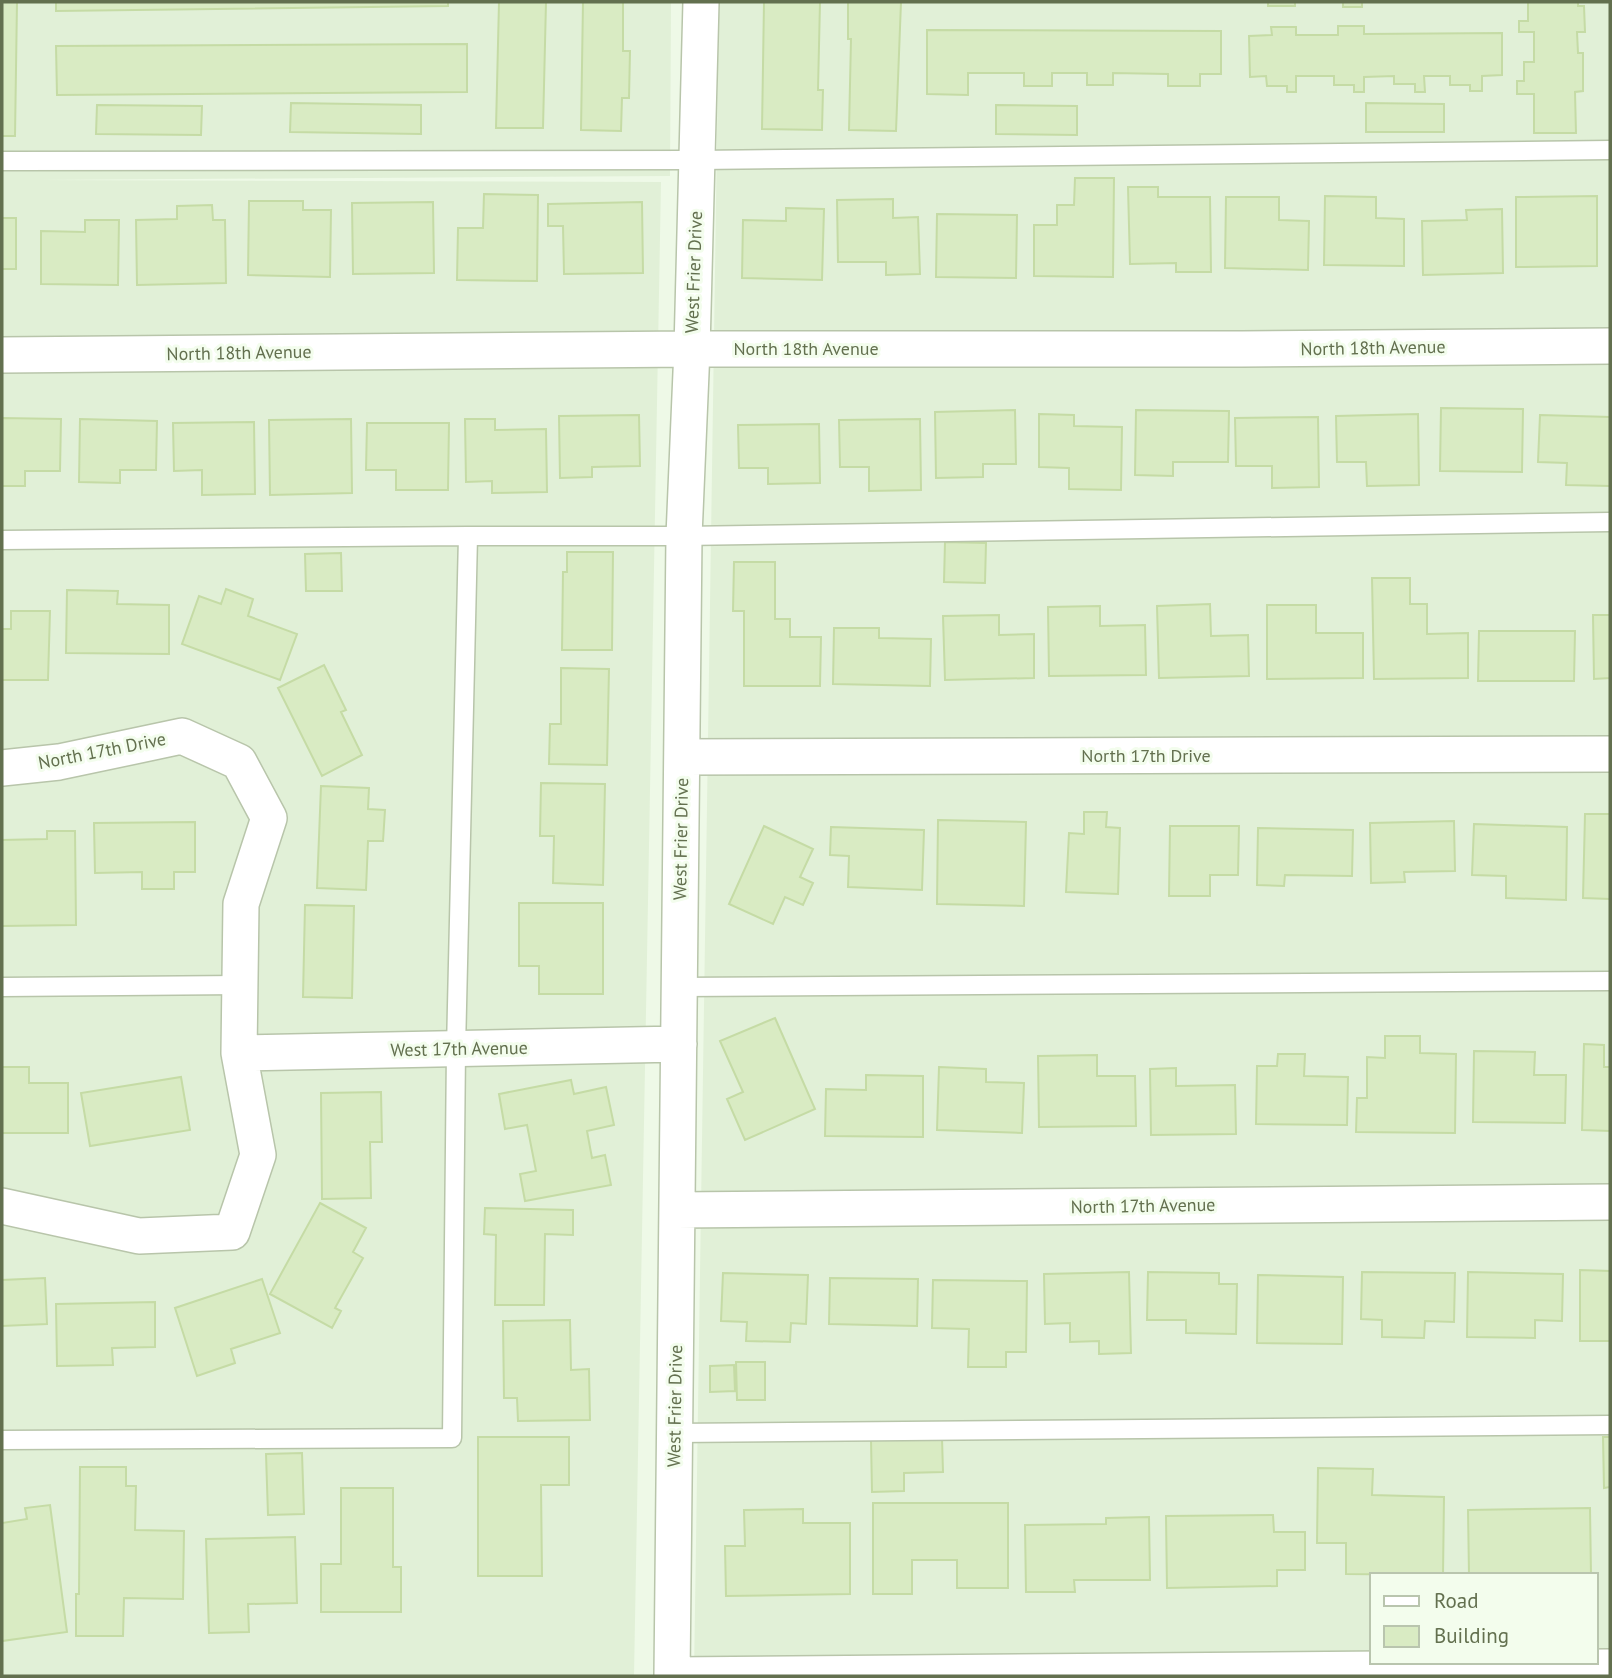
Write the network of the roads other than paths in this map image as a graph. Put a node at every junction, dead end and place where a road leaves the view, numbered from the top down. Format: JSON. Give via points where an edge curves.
{"nodes":[{"id":1,"x":701,"y":2,"type":"edge"},
{"id":2,"x":1610,"y":150,"type":"edge"},
{"id":3,"x":698,"y":160,"type":"junction"},
{"id":4,"x":2,"y":161,"type":"edge"},
{"id":5,"x":1610,"y":345,"type":"edge"},
{"id":6,"x":692,"y":349,"type":"junction"},
{"id":7,"x":2,"y":355,"type":"edge"},
{"id":8,"x":1610,"y":522,"type":"edge"},
{"id":9,"x":468,"y":536,"type":"junction"},
{"id":10,"x":684,"y":536,"type":"junction"},
{"id":11,"x":2,"y":540,"type":"edge"},
{"id":12,"x":1610,"y":754,"type":"edge"},
{"id":13,"x":682,"y":757,"type":"junction"},
{"id":14,"x":2,"y":768,"type":"edge"},
{"id":15,"x":1610,"y":981,"type":"edge"},
{"id":16,"x":240,"y":985,"type":"junction"},
{"id":17,"x":2,"y":987,"type":"edge"},
{"id":18,"x":679,"y":987,"type":"junction"},
{"id":19,"x":679,"y":1044,"type":"junction"},
{"id":20,"x":456,"y":1049,"type":"junction"},
{"id":21,"x":239,"y":1053,"type":"junction"},
{"id":22,"x":1610,"y":1202,"type":"edge"},
{"id":23,"x":2,"y":1206,"type":"edge"},
{"id":24,"x":677,"y":1210,"type":"junction"},
{"id":25,"x":1610,"y":1425,"type":"edge"},
{"id":26,"x":674,"y":1433,"type":"junction"},
{"id":27,"x":2,"y":1440,"type":"edge"},
{"id":28,"x":1610,"y":1667,"type":"edge"},
{"id":29,"x":672,"y":1676,"type":"edge"}],
"edges":[{"from":1,"to":3,"type":"street","name":"West Frier Drive"},
{"from":2,"to":3,"type":"lane"},
{"from":3,"to":4,"type":"lane"},
{"from":3,"to":6,"type":"street","name":"West Frier Drive"},
{"from":5,"to":6,"type":"street","name":"North 18th Avenue"},
{"from":6,"to":7,"type":"street","name":"North 18th Avenue"},
{"from":6,"to":10,"type":"street","name":"West Frier Drive"},
{"from":8,"to":10,"type":"lane"},
{"from":9,"to":10,"type":"lane"},
{"from":9,"to":11,"type":"lane"},
{"from":9,"to":20,"type":"lane"},
{"from":10,"to":13,"type":"street","name":"West Frier Drive"},
{"from":12,"to":13,"type":"street","name":"North 17th Drive"},
{"from":13,"to":18,"type":"street","name":"West Frier Drive"},
{"from":14,"to":16,"type":"street","name":"North 17th Drive","via":[[59,762],[182,736],[239,762],[269,818],[241,904]]},
{"from":15,"to":18,"type":"lane"},
{"from":16,"to":17,"type":"lane"},
{"from":16,"to":21,"type":"street"},
{"from":18,"to":19,"type":"street","name":"West Frier Drive"},
{"from":19,"to":20,"type":"street","name":"West 17th Avenue"},
{"from":19,"to":24,"type":"street","name":"West Frier Drive"},
{"from":20,"to":21,"type":"street","name":"West 17th Avenue"},
{"from":20,"to":27,"type":"lane","via":[[452,1438]]},
{"from":21,"to":23,"type":"street","via":[[258,1156],[232,1232],[139,1236]]},
{"from":22,"to":24,"type":"street","name":"North 17th Avenue"},
{"from":24,"to":26,"type":"street","name":"West Frier Drive"},
{"from":25,"to":26,"type":"lane"},
{"from":26,"to":29,"type":"street","name":"West Frier Drive"},
{"from":28,"to":29,"type":"street"}]}
